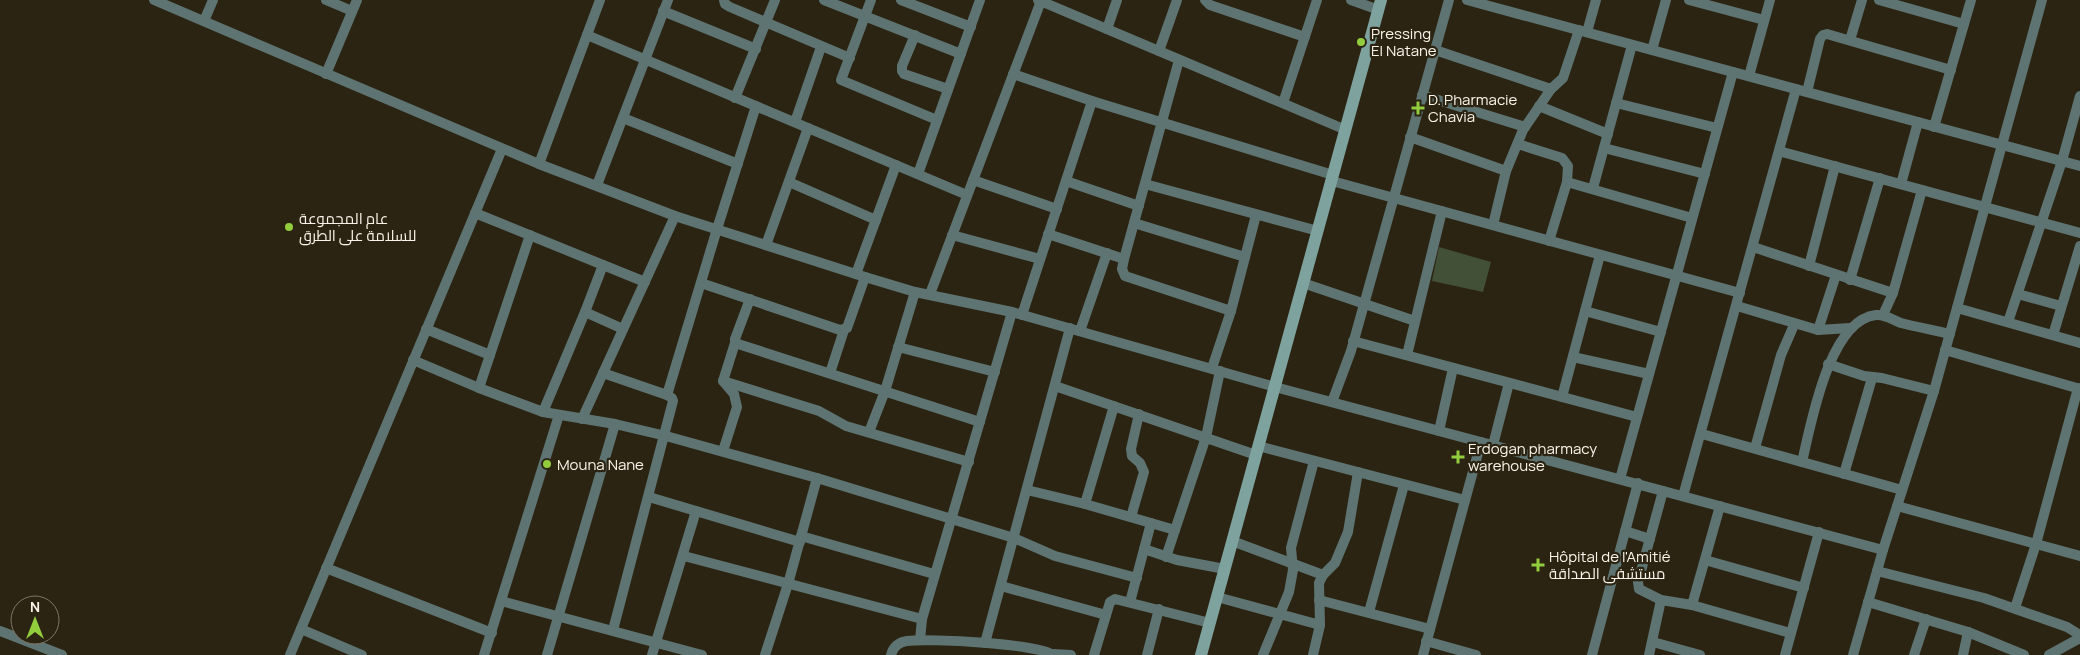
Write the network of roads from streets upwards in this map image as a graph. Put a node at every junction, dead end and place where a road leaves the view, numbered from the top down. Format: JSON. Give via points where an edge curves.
{"nodes":[{"id":1,"x":154,"y":0,"type":"edge"},
{"id":2,"x":213,"y":0,"type":"edge"},
{"id":3,"x":326,"y":0,"type":"edge"},
{"id":4,"x":356,"y":0,"type":"edge"},
{"id":5,"x":600,"y":0,"type":"edge"},
{"id":6,"x":668,"y":0,"type":"edge"},
{"id":7,"x":724,"y":0,"type":"edge"},
{"id":8,"x":775,"y":0,"type":"edge"},
{"id":9,"x":824,"y":0,"type":"edge"},
{"id":10,"x":871,"y":0,"type":"edge"},
{"id":11,"x":901,"y":0,"type":"edge"},
{"id":12,"x":980,"y":0,"type":"edge"},
{"id":13,"x":1117,"y":0,"type":"edge"},
{"id":14,"x":1177,"y":0,"type":"edge"},
{"id":15,"x":1205,"y":0,"type":"edge"},
{"id":16,"x":1316,"y":0,"type":"edge"},
{"id":17,"x":1351,"y":0,"type":"edge"},
{"id":18,"x":1449,"y":0,"type":"edge"},
{"id":19,"x":1467,"y":0,"type":"edge"},
{"id":20,"x":1596,"y":0,"type":"edge"},
{"id":21,"x":1666,"y":0,"type":"edge"},
{"id":22,"x":1689,"y":0,"type":"edge"},
{"id":23,"x":1770,"y":0,"type":"edge"},
{"id":24,"x":1862,"y":0,"type":"edge"},
{"id":25,"x":1878,"y":0,"type":"edge"},
{"id":26,"x":1971,"y":0,"type":"edge"},
{"id":27,"x":2042,"y":0,"type":"edge"},
{"id":28,"x":1040,"y":1,"type":"edge"},
{"id":29,"x":1380,"y":5,"type":"edge"},
{"id":30,"x":352,"y":11,"type":"junction"},
{"id":31,"x":663,"y":11,"type":"junction"},
{"id":32,"x":865,"y":16,"type":"junction"},
{"id":33,"x":1764,"y":20,"type":"junction"},
{"id":34,"x":204,"y":21,"type":"junction"},
{"id":35,"x":766,"y":23,"type":"junction"},
{"id":36,"x":1964,"y":24,"type":"junction"},
{"id":37,"x":971,"y":27,"type":"junction"},
{"id":38,"x":1107,"y":29,"type":"junction"},
{"id":39,"x":1583,"y":31,"type":"junction"},
{"id":40,"x":587,"y":36,"type":"junction"},
{"id":41,"x":915,"y":36,"type":"junction"},
{"id":42,"x":1305,"y":37,"type":"junction"},
{"id":43,"x":1850,"y":40,"type":"junction"},
{"id":44,"x":1632,"y":45,"type":"junction"},
{"id":45,"x":822,"y":47,"type":"junction"},
{"id":46,"x":756,"y":49,"type":"junction"},
{"id":47,"x":1435,"y":50,"type":"junction"},
{"id":48,"x":1652,"y":50,"type":"junction"},
{"id":49,"x":1159,"y":51,"type":"junction"},
{"id":50,"x":961,"y":54,"type":"junction"},
{"id":51,"x":850,"y":58,"type":"junction"},
{"id":52,"x":645,"y":60,"type":"junction"},
{"id":53,"x":1179,"y":60,"type":"junction"},
{"id":54,"x":1951,"y":70,"type":"junction"},
{"id":55,"x":1733,"y":72,"type":"junction"},
{"id":56,"x":326,"y":74,"type":"junction"},
{"id":57,"x":1013,"y":74,"type":"junction"},
{"id":58,"x":1749,"y":76,"type":"junction"},
{"id":59,"x":948,"y":89,"type":"junction"},
{"id":60,"x":1551,"y":89,"type":"junction"},
{"id":61,"x":1796,"y":89,"type":"junction"},
{"id":62,"x":1807,"y":92,"type":"junction"},
{"id":63,"x":1422,"y":95,"type":"junction"},
{"id":64,"x":2080,"y":96,"type":"edge"},
{"id":65,"x":736,"y":98,"type":"junction"},
{"id":66,"x":1092,"y":101,"type":"junction"},
{"id":67,"x":1283,"y":103,"type":"junction"},
{"id":68,"x":1616,"y":103,"type":"junction"},
{"id":69,"x":756,"y":106,"type":"junction"},
{"id":70,"x":1539,"y":106,"type":"junction"},
{"id":71,"x":2078,"y":109,"type":"edge"},
{"id":72,"x":623,"y":118,"type":"junction"},
{"id":73,"x":937,"y":120,"type":"junction"},
{"id":74,"x":795,"y":122,"type":"junction"},
{"id":75,"x":1918,"y":122,"type":"junction"},
{"id":76,"x":1162,"y":123,"type":"junction"},
{"id":77,"x":1524,"y":127,"type":"junction"},
{"id":78,"x":1934,"y":127,"type":"junction"},
{"id":79,"x":808,"y":128,"type":"junction"},
{"id":80,"x":1717,"y":128,"type":"junction"},
{"id":81,"x":1346,"y":130,"type":"junction"},
{"id":82,"x":1608,"y":134,"type":"junction"},
{"id":83,"x":1410,"y":137,"type":"junction"},
{"id":84,"x":1518,"y":144,"type":"junction"},
{"id":85,"x":2002,"y":145,"type":"junction"},
{"id":86,"x":1604,"y":148,"type":"junction"},
{"id":87,"x":502,"y":149,"type":"junction"},
{"id":88,"x":1779,"y":151,"type":"junction"},
{"id":89,"x":2062,"y":162,"type":"junction"},
{"id":90,"x":539,"y":164,"type":"junction"},
{"id":91,"x":738,"y":164,"type":"junction"},
{"id":92,"x":896,"y":165,"type":"junction"},
{"id":93,"x":1835,"y":166,"type":"junction"},
{"id":94,"x":2080,"y":166,"type":"edge"},
{"id":95,"x":1506,"y":171,"type":"junction"},
{"id":96,"x":918,"y":174,"type":"junction"},
{"id":97,"x":1704,"y":174,"type":"junction"},
{"id":98,"x":1332,"y":178,"type":"junction"},
{"id":99,"x":1880,"y":178,"type":"junction"},
{"id":100,"x":973,"y":180,"type":"junction"},
{"id":101,"x":1066,"y":181,"type":"junction"},
{"id":102,"x":789,"y":182,"type":"junction"},
{"id":103,"x":1567,"y":182,"type":"junction"},
{"id":104,"x":1145,"y":184,"type":"junction"},
{"id":105,"x":1901,"y":184,"type":"junction"},
{"id":106,"x":597,"y":185,"type":"junction"},
{"id":107,"x":1593,"y":188,"type":"junction"},
{"id":108,"x":1922,"y":190,"type":"junction"},
{"id":109,"x":967,"y":195,"type":"junction"},
{"id":110,"x":1393,"y":198,"type":"junction"},
{"id":111,"x":1139,"y":206,"type":"junction"},
{"id":112,"x":1985,"y":207,"type":"junction"},
{"id":113,"x":1056,"y":209,"type":"junction"},
{"id":114,"x":1442,"y":211,"type":"junction"},
{"id":115,"x":475,"y":213,"type":"junction"},
{"id":116,"x":1256,"y":215,"type":"junction"},
{"id":117,"x":675,"y":216,"type":"junction"},
{"id":118,"x":1692,"y":218,"type":"junction"},
{"id":119,"x":876,"y":220,"type":"junction"},
{"id":120,"x":1134,"y":223,"type":"junction"},
{"id":121,"x":2041,"y":223,"type":"junction"},
{"id":122,"x":1493,"y":225,"type":"junction"},
{"id":123,"x":717,"y":229,"type":"junction"},
{"id":124,"x":1318,"y":231,"type":"junction"},
{"id":125,"x":2080,"y":233,"type":"edge"},
{"id":126,"x":1048,"y":234,"type":"junction"},
{"id":127,"x":530,"y":235,"type":"junction"},
{"id":128,"x":952,"y":235,"type":"junction"},
{"id":129,"x":1549,"y":241,"type":"junction"},
{"id":130,"x":766,"y":245,"type":"junction"},
{"id":131,"x":2080,"y":246,"type":"edge"},
{"id":132,"x":1753,"y":247,"type":"junction"},
{"id":133,"x":1107,"y":253,"type":"junction"},
{"id":134,"x":1600,"y":255,"type":"junction"},
{"id":135,"x":1245,"y":257,"type":"junction"},
{"id":136,"x":1040,"y":259,"type":"junction"},
{"id":137,"x":1124,"y":259,"type":"junction"},
{"id":138,"x":603,"y":265,"type":"junction"},
{"id":139,"x":1809,"y":266,"type":"junction"},
{"id":140,"x":1836,"y":275,"type":"junction"},
{"id":141,"x":860,"y":276,"type":"junction"},
{"id":142,"x":1676,"y":276,"type":"junction"},
{"id":143,"x":1850,"y":280,"type":"junction"},
{"id":144,"x":645,"y":282,"type":"junction"},
{"id":145,"x":701,"y":283,"type":"junction"},
{"id":146,"x":1303,"y":283,"type":"junction"},
{"id":147,"x":915,"y":292,"type":"junction"},
{"id":148,"x":1740,"y":293,"type":"junction"},
{"id":149,"x":1893,"y":293,"type":"junction"},
{"id":150,"x":930,"y":294,"type":"junction"},
{"id":151,"x":2018,"y":294,"type":"junction"},
{"id":152,"x":750,"y":300,"type":"junction"},
{"id":153,"x":1364,"y":303,"type":"junction"},
{"id":154,"x":1736,"y":306,"type":"junction"},
{"id":155,"x":2061,"y":306,"type":"junction"},
{"id":156,"x":1957,"y":308,"type":"junction"},
{"id":157,"x":1231,"y":311,"type":"junction"},
{"id":158,"x":1585,"y":311,"type":"junction"},
{"id":159,"x":585,"y":312,"type":"junction"},
{"id":160,"x":1017,"y":313,"type":"junction"},
{"id":161,"x":1883,"y":316,"type":"junction"},
{"id":162,"x":1415,"y":321,"type":"junction"},
{"id":163,"x":2008,"y":322,"type":"junction"},
{"id":164,"x":1794,"y":325,"type":"junction"},
{"id":165,"x":1850,"y":328,"type":"junction"},
{"id":166,"x":426,"y":329,"type":"junction"},
{"id":167,"x":623,"y":329,"type":"junction"},
{"id":168,"x":844,"y":330,"type":"junction"},
{"id":169,"x":1075,"y":330,"type":"junction"},
{"id":170,"x":1818,"y":330,"type":"junction"},
{"id":171,"x":1661,"y":332,"type":"junction"},
{"id":172,"x":1950,"y":334,"type":"junction"},
{"id":173,"x":2053,"y":335,"type":"junction"},
{"id":174,"x":1354,"y":341,"type":"junction"},
{"id":175,"x":735,"y":343,"type":"junction"},
{"id":176,"x":2080,"y":343,"type":"edge"},
{"id":177,"x":898,"y":347,"type":"junction"},
{"id":178,"x":1945,"y":350,"type":"junction"},
{"id":179,"x":490,"y":354,"type":"junction"},
{"id":180,"x":1407,"y":355,"type":"junction"},
{"id":181,"x":1573,"y":357,"type":"junction"},
{"id":182,"x":414,"y":360,"type":"junction"},
{"id":183,"x":1828,"y":364,"type":"junction"},
{"id":184,"x":1453,"y":368,"type":"junction"},
{"id":185,"x":1216,"y":369,"type":"junction"},
{"id":186,"x":995,"y":372,"type":"junction"},
{"id":187,"x":602,"y":373,"type":"junction"},
{"id":188,"x":830,"y":373,"type":"junction"},
{"id":189,"x":1649,"y":374,"type":"junction"},
{"id":190,"x":1872,"y":378,"type":"junction"},
{"id":191,"x":723,"y":381,"type":"junction"},
{"id":192,"x":1509,"y":383,"type":"junction"},
{"id":193,"x":1055,"y":386,"type":"junction"},
{"id":194,"x":1275,"y":387,"type":"junction"},
{"id":195,"x":479,"y":388,"type":"junction"},
{"id":196,"x":2079,"y":388,"type":"edge"},
{"id":197,"x":885,"y":391,"type":"junction"},
{"id":198,"x":1934,"y":391,"type":"junction"},
{"id":199,"x":668,"y":395,"type":"junction"},
{"id":200,"x":1562,"y":397,"type":"junction"},
{"id":201,"x":1332,"y":402,"type":"junction"},
{"id":202,"x":1114,"y":406,"type":"junction"},
{"id":203,"x":543,"y":412,"type":"junction"},
{"id":204,"x":1139,"y":414,"type":"junction"},
{"id":205,"x":559,"y":415,"type":"junction"},
{"id":206,"x":1637,"y":417,"type":"junction"},
{"id":207,"x":582,"y":419,"type":"junction"},
{"id":208,"x":980,"y":422,"type":"junction"},
{"id":209,"x":615,"y":424,"type":"junction"},
{"id":210,"x":1439,"y":431,"type":"junction"},
{"id":211,"x":869,"y":432,"type":"junction"},
{"id":212,"x":1702,"y":434,"type":"junction"},
{"id":213,"x":666,"y":436,"type":"junction"},
{"id":214,"x":1206,"y":438,"type":"junction"},
{"id":215,"x":1481,"y":442,"type":"junction"},
{"id":216,"x":1493,"y":445,"type":"junction"},
{"id":217,"x":1755,"y":448,"type":"junction"},
{"id":218,"x":1257,"y":450,"type":"junction"},
{"id":219,"x":723,"y":451,"type":"junction"},
{"id":220,"x":1314,"y":461,"type":"junction"},
{"id":221,"x":969,"y":462,"type":"junction"},
{"id":222,"x":1802,"y":462,"type":"junction"},
{"id":223,"x":1358,"y":472,"type":"junction"},
{"id":224,"x":1844,"y":474,"type":"junction"},
{"id":225,"x":817,"y":478,"type":"junction"},
{"id":226,"x":1620,"y":479,"type":"junction"},
{"id":227,"x":1638,"y":483,"type":"junction"},
{"id":228,"x":1404,"y":485,"type":"junction"},
{"id":229,"x":1027,"y":490,"type":"junction"},
{"id":230,"x":1902,"y":490,"type":"junction"},
{"id":231,"x":1663,"y":491,"type":"junction"},
{"id":232,"x":1683,"y":496,"type":"junction"},
{"id":233,"x":649,"y":497,"type":"junction"},
{"id":234,"x":1465,"y":500,"type":"junction"},
{"id":235,"x":1085,"y":504,"type":"junction"},
{"id":236,"x":1720,"y":506,"type":"junction"},
{"id":237,"x":1897,"y":506,"type":"junction"},
{"id":238,"x":696,"y":511,"type":"junction"},
{"id":239,"x":1130,"y":517,"type":"junction"},
{"id":240,"x":951,"y":520,"type":"junction"},
{"id":241,"x":1150,"y":523,"type":"junction"},
{"id":242,"x":1175,"y":530,"type":"junction"},
{"id":243,"x":1625,"y":531,"type":"junction"},
{"id":244,"x":1819,"y":532,"type":"junction"},
{"id":245,"x":1014,"y":538,"type":"junction"},
{"id":246,"x":800,"y":539,"type":"junction"},
{"id":247,"x":1650,"y":539,"type":"junction"},
{"id":248,"x":1232,"y":541,"type":"junction"},
{"id":249,"x":2036,"y":544,"type":"junction"},
{"id":250,"x":1144,"y":549,"type":"junction"},
{"id":251,"x":1883,"y":550,"type":"junction"},
{"id":252,"x":684,"y":556,"type":"junction"},
{"id":253,"x":1166,"y":556,"type":"junction"},
{"id":254,"x":2080,"y":556,"type":"edge"},
{"id":255,"x":1705,"y":560,"type":"junction"},
{"id":256,"x":1292,"y":563,"type":"junction"},
{"id":257,"x":326,"y":568,"type":"junction"},
{"id":258,"x":1224,"y":569,"type":"junction"},
{"id":259,"x":1877,"y":570,"type":"junction"},
{"id":260,"x":934,"y":574,"type":"junction"},
{"id":261,"x":1323,"y":575,"type":"junction"},
{"id":262,"x":1137,"y":578,"type":"junction"},
{"id":263,"x":788,"y":584,"type":"junction"},
{"id":264,"x":1001,"y":586,"type":"junction"},
{"id":265,"x":1804,"y":588,"type":"junction"},
{"id":266,"x":1217,"y":597,"type":"junction"},
{"id":267,"x":1319,"y":600,"type":"junction"},
{"id":268,"x":1661,"y":600,"type":"junction"},
{"id":269,"x":501,"y":602,"type":"junction"},
{"id":270,"x":1130,"y":602,"type":"junction"},
{"id":271,"x":1868,"y":602,"type":"junction"},
{"id":272,"x":1692,"y":605,"type":"junction"},
{"id":273,"x":2015,"y":608,"type":"junction"},
{"id":274,"x":1159,"y":609,"type":"junction"},
{"id":275,"x":1369,"y":612,"type":"junction"},
{"id":276,"x":1279,"y":614,"type":"junction"},
{"id":277,"x":1106,"y":615,"type":"junction"},
{"id":278,"x":557,"y":616,"type":"junction"},
{"id":279,"x":922,"y":619,"type":"junction"},
{"id":280,"x":1926,"y":619,"type":"junction"},
{"id":281,"x":1210,"y":623,"type":"junction"},
{"id":282,"x":1320,"y":625,"type":"junction"},
{"id":283,"x":301,"y":629,"type":"junction"},
{"id":284,"x":612,"y":630,"type":"junction"},
{"id":285,"x":1430,"y":630,"type":"junction"},
{"id":286,"x":1968,"y":632,"type":"junction"},
{"id":287,"x":492,"y":633,"type":"junction"},
{"id":288,"x":1790,"y":633,"type":"junction"},
{"id":289,"x":1,"y":635,"type":"edge"},
{"id":290,"x":2080,"y":637,"type":"edge"},
{"id":291,"x":920,"y":640,"type":"junction"},
{"id":292,"x":1426,"y":641,"type":"junction"},
{"id":293,"x":1653,"y":642,"type":"junction"},
{"id":294,"x":655,"y":643,"type":"junction"},
{"id":295,"x":985,"y":643,"type":"junction"},
{"id":296,"x":2012,"y":653,"type":"edge"},
{"id":297,"x":62,"y":655,"type":"edge"},
{"id":298,"x":290,"y":655,"type":"edge"},
{"id":299,"x":362,"y":655,"type":"edge"},
{"id":300,"x":484,"y":655,"type":"edge"},
{"id":301,"x":547,"y":655,"type":"edge"},
{"id":302,"x":652,"y":655,"type":"edge"},
{"id":303,"x":698,"y":655,"type":"edge"},
{"id":304,"x":765,"y":655,"type":"edge"},
{"id":305,"x":890,"y":655,"type":"edge"},
{"id":306,"x":1053,"y":655,"type":"edge"},
{"id":307,"x":1071,"y":655,"type":"edge"},
{"id":308,"x":1094,"y":655,"type":"edge"},
{"id":309,"x":1147,"y":655,"type":"edge"},
{"id":310,"x":1201,"y":655,"type":"edge"},
{"id":311,"x":1263,"y":655,"type":"edge"},
{"id":312,"x":1312,"y":655,"type":"edge"},
{"id":313,"x":1423,"y":655,"type":"edge"},
{"id":314,"x":1476,"y":655,"type":"edge"},
{"id":315,"x":1592,"y":655,"type":"edge"},
{"id":316,"x":1649,"y":655,"type":"edge"},
{"id":317,"x":1700,"y":655,"type":"edge"},
{"id":318,"x":1785,"y":655,"type":"edge"},
{"id":319,"x":1854,"y":655,"type":"edge"},
{"id":320,"x":1914,"y":655,"type":"edge"},
{"id":321,"x":1963,"y":655,"type":"edge"},
{"id":322,"x":2024,"y":655,"type":"edge"},
{"id":323,"x":2049,"y":655,"type":"edge"}],
"edges":[{"from":1,"to":34,"type":"street"},
{"from":2,"to":34,"type":"street"},
{"from":3,"to":30,"type":"street"},
{"from":4,"to":30,"type":"street"},
{"from":5,"to":40,"type":"street"},
{"from":6,"to":31,"type":"street"},
{"from":7,"to":35,"type":"street","via":[[730,7]]},
{"from":8,"to":35,"type":"street"},
{"from":9,"to":32,"type":"street"},
{"from":10,"to":32,"type":"street"},
{"from":11,"to":37,"type":"street"},
{"from":12,"to":37,"type":"street"},
{"from":13,"to":38,"type":"street"},
{"from":14,"to":49,"type":"street"},
{"from":15,"to":42,"type":"street","via":[[1210,5]]},
{"from":16,"to":42,"type":"street"},
{"from":17,"to":29,"type":"street"},
{"from":18,"to":47,"type":"street"},
{"from":19,"to":39,"type":"street"},
{"from":20,"to":39,"type":"street"},
{"from":21,"to":48,"type":"street"},
{"from":22,"to":33,"type":"street"},
{"from":23,"to":33,"type":"street"},
{"from":24,"to":43,"type":"street"},
{"from":25,"to":36,"type":"street"},
{"from":26,"to":36,"type":"street"},
{"from":27,"to":85,"type":"street"},
{"from":28,"to":38,"type":"street"},
{"from":28,"to":57,"type":"street"},
{"from":29,"to":81,"type":"street"},
{"from":30,"to":56,"type":"street"},
{"from":31,"to":46,"type":"street"},
{"from":31,"to":52,"type":"street"},
{"from":32,"to":41,"type":"street"},
{"from":32,"to":51,"type":"street"},
{"from":33,"to":58,"type":"street"},
{"from":34,"to":56,"type":"street"},
{"from":35,"to":45,"type":"street"},
{"from":35,"to":46,"type":"street"},
{"from":36,"to":54,"type":"street"},
{"from":37,"to":50,"type":"street"},
{"from":38,"to":49,"type":"street"},
{"from":39,"to":44,"type":"street"},
{"from":39,"to":60,"type":"street","via":[[1563,78]]},
{"from":40,"to":52,"type":"street"},
{"from":40,"to":90,"type":"street"},
{"from":41,"to":50,"type":"street"},
{"from":41,"to":59,"type":"street","via":[[902,71]]},
{"from":42,"to":67,"type":"street"},
{"from":43,"to":54,"type":"street"},
{"from":43,"to":62,"type":"street","via":[[1823,35]]},
{"from":44,"to":48,"type":"street"},
{"from":44,"to":68,"type":"street"},
{"from":45,"to":51,"type":"street"},
{"from":45,"to":74,"type":"street"},
{"from":46,"to":65,"type":"street"},
{"from":47,"to":60,"type":"street"},
{"from":47,"to":63,"type":"street"},
{"from":48,"to":55,"type":"street"},
{"from":49,"to":53,"type":"street"},
{"from":50,"to":59,"type":"street"},
{"from":51,"to":73,"type":"street","via":[[841,77],[844,82]]},
{"from":52,"to":65,"type":"street"},
{"from":52,"to":72,"type":"street"},
{"from":53,"to":67,"type":"street"},
{"from":53,"to":76,"type":"street"},
{"from":54,"to":78,"type":"street"},
{"from":55,"to":58,"type":"street"},
{"from":55,"to":80,"type":"street"},
{"from":56,"to":87,"type":"street"},
{"from":57,"to":66,"type":"street"},
{"from":57,"to":100,"type":"street"},
{"from":58,"to":61,"type":"street"},
{"from":59,"to":73,"type":"street"},
{"from":60,"to":70,"type":"street"},
{"from":61,"to":62,"type":"street"},
{"from":61,"to":88,"type":"street"},
{"from":62,"to":75,"type":"street"},
{"from":63,"to":77,"type":"street"},
{"from":63,"to":83,"type":"street"},
{"from":64,"to":71,"type":"street"},
{"from":65,"to":69,"type":"street"},
{"from":66,"to":76,"type":"street"},
{"from":66,"to":101,"type":"street"},
{"from":67,"to":81,"type":"street"},
{"from":68,"to":80,"type":"street"},
{"from":68,"to":82,"type":"street"},
{"from":69,"to":74,"type":"street"},
{"from":69,"to":91,"type":"street"},
{"from":70,"to":77,"type":"street"},
{"from":70,"to":82,"type":"street"},
{"from":71,"to":89,"type":"street"},
{"from":72,"to":91,"type":"street"},
{"from":72,"to":106,"type":"street"},
{"from":73,"to":96,"type":"street"},
{"from":74,"to":79,"type":"street"},
{"from":75,"to":78,"type":"street"},
{"from":75,"to":105,"type":"street"},
{"from":76,"to":98,"type":"street"},
{"from":76,"to":104,"type":"street"},
{"from":77,"to":84,"type":"street"},
{"from":78,"to":85,"type":"street"},
{"from":79,"to":92,"type":"street"},
{"from":79,"to":102,"type":"street"},
{"from":80,"to":97,"type":"street"},
{"from":81,"to":98,"type":"street"},
{"from":82,"to":86,"type":"street"},
{"from":83,"to":95,"type":"street"},
{"from":83,"to":110,"type":"street"},
{"from":84,"to":95,"type":"street"},
{"from":84,"to":103,"type":"street","via":[[1562,158],[1568,166]]},
{"from":85,"to":89,"type":"street"},
{"from":85,"to":112,"type":"street"},
{"from":86,"to":97,"type":"street"},
{"from":86,"to":107,"type":"street"},
{"from":87,"to":90,"type":"street"},
{"from":87,"to":115,"type":"street"},
{"from":88,"to":93,"type":"street"},
{"from":88,"to":132,"type":"street"},
{"from":89,"to":94,"type":"street"},
{"from":89,"to":121,"type":"street"},
{"from":90,"to":106,"type":"street"},
{"from":91,"to":123,"type":"street"},
{"from":92,"to":96,"type":"street"},
{"from":92,"to":119,"type":"street"},
{"from":93,"to":99,"type":"street"},
{"from":93,"to":139,"type":"street"},
{"from":95,"to":122,"type":"street"},
{"from":96,"to":109,"type":"street"},
{"from":97,"to":118,"type":"street"},
{"from":98,"to":110,"type":"street"},
{"from":98,"to":124,"type":"street"},
{"from":99,"to":105,"type":"street"},
{"from":99,"to":143,"type":"street"},
{"from":100,"to":109,"type":"street"},
{"from":100,"to":113,"type":"street"},
{"from":101,"to":111,"type":"street"},
{"from":101,"to":113,"type":"street"},
{"from":102,"to":119,"type":"street"},
{"from":102,"to":130,"type":"street"},
{"from":103,"to":107,"type":"street"},
{"from":103,"to":129,"type":"street"},
{"from":104,"to":111,"type":"street"},
{"from":104,"to":116,"type":"street"},
{"from":105,"to":108,"type":"street"},
{"from":106,"to":117,"type":"street"},
{"from":107,"to":118,"type":"street"},
{"from":108,"to":112,"type":"street"},
{"from":108,"to":149,"type":"street"},
{"from":109,"to":128,"type":"street"},
{"from":110,"to":114,"type":"street"},
{"from":110,"to":153,"type":"street"},
{"from":111,"to":120,"type":"street"},
{"from":112,"to":121,"type":"street"},
{"from":112,"to":156,"type":"street"},
{"from":113,"to":126,"type":"street"},
{"from":114,"to":122,"type":"street"},
{"from":114,"to":162,"type":"street"},
{"from":115,"to":127,"type":"street"},
{"from":115,"to":166,"type":"street"},
{"from":116,"to":124,"type":"street"},
{"from":116,"to":135,"type":"street"},
{"from":117,"to":123,"type":"street"},
{"from":117,"to":144,"type":"street"},
{"from":118,"to":142,"type":"street"},
{"from":119,"to":141,"type":"street"},
{"from":120,"to":135,"type":"street"},
{"from":120,"to":137,"type":"street"},
{"from":121,"to":125,"type":"street"},
{"from":121,"to":151,"type":"street"},
{"from":122,"to":129,"type":"street"},
{"from":123,"to":130,"type":"street"},
{"from":123,"to":145,"type":"street"},
{"from":124,"to":146,"type":"street"},
{"from":126,"to":133,"type":"street"},
{"from":126,"to":136,"type":"street"},
{"from":127,"to":138,"type":"street"},
{"from":127,"to":179,"type":"street"},
{"from":128,"to":136,"type":"street"},
{"from":128,"to":150,"type":"street"},
{"from":129,"to":134,"type":"street"},
{"from":130,"to":141,"type":"street"},
{"from":131,"to":155,"type":"street"},
{"from":132,"to":139,"type":"street"},
{"from":132,"to":148,"type":"street"},
{"from":133,"to":137,"type":"street"},
{"from":133,"to":169,"type":"street"},
{"from":134,"to":142,"type":"street"},
{"from":134,"to":158,"type":"street"},
{"from":135,"to":157,"type":"street"},
{"from":136,"to":160,"type":"street"},
{"from":137,"to":157,"type":"street","via":[[1122,269],[1125,276]]},
{"from":138,"to":144,"type":"street"},
{"from":138,"to":159,"type":"street"},
{"from":139,"to":140,"type":"street"},
{"from":140,"to":143,"type":"street"},
{"from":140,"to":170,"type":"street"},
{"from":141,"to":147,"type":"street"},
{"from":141,"to":168,"type":"street"},
{"from":142,"to":148,"type":"street"},
{"from":142,"to":171,"type":"street"},
{"from":143,"to":149,"type":"street"},
{"from":144,"to":167,"type":"street"},
{"from":145,"to":152,"type":"street"},
{"from":145,"to":199,"type":"street"},
{"from":146,"to":153,"type":"street"},
{"from":146,"to":194,"type":"street"},
{"from":147,"to":150,"type":"street"},
{"from":147,"to":177,"type":"street"},
{"from":148,"to":154,"type":"street"},
{"from":149,"to":161,"type":"street"},
{"from":150,"to":160,"type":"street"},
{"from":151,"to":155,"type":"street"},
{"from":151,"to":163,"type":"street"},
{"from":152,"to":168,"type":"street"},
{"from":152,"to":175,"type":"street"},
{"from":153,"to":162,"type":"street"},
{"from":153,"to":174,"type":"street"},
{"from":154,"to":164,"type":"street"},
{"from":154,"to":212,"type":"street"},
{"from":155,"to":173,"type":"street"},
{"from":156,"to":163,"type":"street"},
{"from":156,"to":172,"type":"street"},
{"from":157,"to":185,"type":"street"},
{"from":158,"to":171,"type":"street"},
{"from":158,"to":181,"type":"street"},
{"from":159,"to":167,"type":"street"},
{"from":159,"to":203,"type":"street"},
{"from":160,"to":169,"type":"street"},
{"from":160,"to":186,"type":"street"},
{"from":161,"to":165,"type":"street","via":[[1865,318]]},
{"from":161,"to":172,"type":"street"},
{"from":162,"to":180,"type":"street"},
{"from":163,"to":173,"type":"street"},
{"from":164,"to":170,"type":"street"},
{"from":164,"to":217,"type":"street"},
{"from":165,"to":170,"type":"street"},
{"from":165,"to":183,"type":"street"},
{"from":166,"to":179,"type":"street"},
{"from":166,"to":182,"type":"street"},
{"from":167,"to":187,"type":"street"},
{"from":168,"to":188,"type":"street"},
{"from":169,"to":185,"type":"street"},
{"from":169,"to":193,"type":"street"},
{"from":171,"to":189,"type":"street"},
{"from":172,"to":178,"type":"street"},
{"from":173,"to":176,"type":"street"},
{"from":174,"to":180,"type":"street"},
{"from":174,"to":201,"type":"street"},
{"from":175,"to":188,"type":"street"},
{"from":175,"to":191,"type":"street"},
{"from":177,"to":186,"type":"street"},
{"from":177,"to":197,"type":"street"},
{"from":178,"to":196,"type":"street"},
{"from":178,"to":198,"type":"street"},
{"from":179,"to":195,"type":"street"},
{"from":180,"to":184,"type":"street"},
{"from":181,"to":189,"type":"street"},
{"from":181,"to":200,"type":"street"},
{"from":182,"to":195,"type":"street"},
{"from":182,"to":257,"type":"street"},
{"from":183,"to":190,"type":"street"},
{"from":183,"to":222,"type":"street"},
{"from":184,"to":192,"type":"street"},
{"from":184,"to":210,"type":"street"},
{"from":185,"to":194,"type":"street"},
{"from":185,"to":214,"type":"street"},
{"from":186,"to":208,"type":"street"},
{"from":187,"to":199,"type":"street"},
{"from":187,"to":207,"type":"street"},
{"from":188,"to":197,"type":"street"},
{"from":189,"to":206,"type":"street"},
{"from":190,"to":198,"type":"street"},
{"from":190,"to":224,"type":"street"},
{"from":191,"to":211,"type":"street","via":[[818,411],[846,426]]},
{"from":191,"to":219,"type":"street","via":[[734,394],[737,407]]},
{"from":192,"to":200,"type":"street"},
{"from":192,"to":216,"type":"street"},
{"from":193,"to":202,"type":"street"},
{"from":193,"to":229,"type":"street"},
{"from":194,"to":201,"type":"street"},
{"from":194,"to":218,"type":"street"},
{"from":195,"to":203,"type":"street"},
{"from":196,"to":249,"type":"street"},
{"from":197,"to":208,"type":"street"},
{"from":197,"to":211,"type":"street"},
{"from":198,"to":230,"type":"street"},
{"from":199,"to":213,"type":"street","via":[[674,401]]},
{"from":200,"to":206,"type":"street"},
{"from":201,"to":210,"type":"street"},
{"from":202,"to":204,"type":"street"},
{"from":202,"to":235,"type":"street"},
{"from":203,"to":205,"type":"street"},
{"from":204,"to":214,"type":"street"},
{"from":204,"to":239,"type":"street","via":[[1131,449],[1132,456],[1144,472]]},
{"from":205,"to":207,"type":"street"},
{"from":205,"to":269,"type":"street"},
{"from":206,"to":226,"type":"street"},
{"from":207,"to":209,"type":"street"},
{"from":208,"to":221,"type":"street"},
{"from":209,"to":213,"type":"street"},
{"from":209,"to":278,"type":"street"},
{"from":210,"to":215,"type":"street"},
{"from":211,"to":221,"type":"street"},
{"from":212,"to":217,"type":"street"},
{"from":212,"to":232,"type":"street"},
{"from":213,"to":219,"type":"street"},
{"from":213,"to":233,"type":"street"},
{"from":214,"to":218,"type":"street"},
{"from":214,"to":242,"type":"street"},
{"from":215,"to":216,"type":"street"},
{"from":215,"to":234,"type":"street"},
{"from":216,"to":226,"type":"street"},
{"from":217,"to":222,"type":"street"},
{"from":218,"to":220,"type":"street"},
{"from":218,"to":248,"type":"street"},
{"from":219,"to":225,"type":"street"},
{"from":220,"to":223,"type":"street"},
{"from":220,"to":256,"type":"street","via":[[1291,548]]},
{"from":221,"to":240,"type":"street"},
{"from":222,"to":224,"type":"street"},
{"from":223,"to":228,"type":"street"},
{"from":223,"to":261,"type":"street","via":[[1348,532],[1335,563]]},
{"from":224,"to":230,"type":"street"},
{"from":225,"to":240,"type":"street"},
{"from":225,"to":246,"type":"street"},
{"from":226,"to":227,"type":"street"},
{"from":227,"to":231,"type":"street"},
{"from":227,"to":243,"type":"street"},
{"from":228,"to":234,"type":"street"},
{"from":228,"to":275,"type":"street"},
{"from":229,"to":235,"type":"street"},
{"from":229,"to":245,"type":"street"},
{"from":230,"to":237,"type":"street"},
{"from":231,"to":232,"type":"street"},
{"from":231,"to":247,"type":"street"},
{"from":232,"to":236,"type":"street"},
{"from":233,"to":238,"type":"street"},
{"from":233,"to":284,"type":"street"},
{"from":234,"to":285,"type":"street"},
{"from":235,"to":239,"type":"street"},
{"from":236,"to":244,"type":"street"},
{"from":236,"to":255,"type":"street"},
{"from":237,"to":249,"type":"street"},
{"from":237,"to":251,"type":"street"},
{"from":238,"to":246,"type":"street"},
{"from":238,"to":252,"type":"street"},
{"from":239,"to":241,"type":"street"},
{"from":240,"to":245,"type":"street"},
{"from":240,"to":260,"type":"street"},
{"from":241,"to":242,"type":"street"},
{"from":241,"to":250,"type":"street"},
{"from":242,"to":253,"type":"street"},
{"from":243,"to":247,"type":"street"},
{"from":243,"to":315,"type":"street"},
{"from":244,"to":251,"type":"street"},
{"from":244,"to":265,"type":"street"},
{"from":245,"to":262,"type":"street","via":[[1055,556]]},
{"from":245,"to":264,"type":"street"},
{"from":246,"to":260,"type":"street"},
{"from":246,"to":263,"type":"street"},
{"from":247,"to":268,"type":"street","via":[[1639,589]]},
{"from":248,"to":256,"type":"street"},
{"from":248,"to":258,"type":"street"},
{"from":249,"to":254,"type":"street"},
{"from":249,"to":273,"type":"street"},
{"from":250,"to":253,"type":"street"},
{"from":250,"to":262,"type":"street"},
{"from":251,"to":259,"type":"street"},
{"from":252,"to":263,"type":"street"},
{"from":252,"to":294,"type":"street"},
{"from":253,"to":258,"type":"street"},
{"from":255,"to":265,"type":"street"},
{"from":255,"to":272,"type":"street"},
{"from":256,"to":261,"type":"street"},
{"from":256,"to":276,"type":"street","via":[[1290,592]]},
{"from":257,"to":283,"type":"street"},
{"from":257,"to":287,"type":"street"},
{"from":258,"to":266,"type":"street"},
{"from":259,"to":271,"type":"street"},
{"from":259,"to":273,"type":"street"},
{"from":260,"to":279,"type":"street"},
{"from":261,"to":267,"type":"street","via":[[1319,583]]},
{"from":262,"to":270,"type":"street"},
{"from":263,"to":279,"type":"street"},
{"from":263,"to":304,"type":"street"},
{"from":264,"to":277,"type":"street"},
{"from":264,"to":295,"type":"street"},
{"from":265,"to":288,"type":"street"},
{"from":266,"to":276,"type":"street"},
{"from":266,"to":281,"type":"street"},
{"from":267,"to":275,"type":"street"},
{"from":267,"to":282,"type":"street"},
{"from":268,"to":272,"type":"street"},
{"from":268,"to":293,"type":"street"},
{"from":269,"to":278,"type":"street"},
{"from":269,"to":287,"type":"street"},
{"from":270,"to":274,"type":"street"},
{"from":270,"to":277,"type":"street","via":[[1115,599],[1110,602]]},
{"from":271,"to":280,"type":"street"},
{"from":271,"to":319,"type":"street"},
{"from":272,"to":288,"type":"street"},
{"from":273,"to":290,"type":"street","via":[[2067,627]]},
{"from":274,"to":281,"type":"street"},
{"from":274,"to":309,"type":"street"},
{"from":275,"to":285,"type":"street"},
{"from":276,"to":282,"type":"street"},
{"from":276,"to":311,"type":"street"},
{"from":277,"to":308,"type":"street"},
{"from":278,"to":284,"type":"street"},
{"from":278,"to":301,"type":"street"},
{"from":279,"to":291,"type":"street"},
{"from":280,"to":286,"type":"street"},
{"from":280,"to":320,"type":"street"},
{"from":281,"to":310,"type":"street"},
{"from":282,"to":312,"type":"street"},
{"from":283,"to":298,"type":"street"},
{"from":283,"to":299,"type":"street"},
{"from":284,"to":294,"type":"street"},
{"from":285,"to":292,"type":"street"},
{"from":286,"to":296,"type":"street"},
{"from":286,"to":321,"type":"street"},
{"from":287,"to":300,"type":"street"},
{"from":288,"to":318,"type":"street"},
{"from":289,"to":297,"type":"street"},
{"from":290,"to":323,"type":"street"},
{"from":291,"to":295,"type":"street"},
{"from":291,"to":305,"type":"street","via":[[898,644]]},
{"from":292,"to":313,"type":"street"},
{"from":292,"to":314,"type":"street"},
{"from":293,"to":316,"type":"street"},
{"from":293,"to":317,"type":"street"},
{"from":294,"to":302,"type":"street"},
{"from":294,"to":303,"type":"street"},
{"from":295,"to":306,"type":"street","via":[[1041,649]]},
{"from":296,"to":322,"type":"street"},
{"from":306,"to":307,"type":"street"}]}
